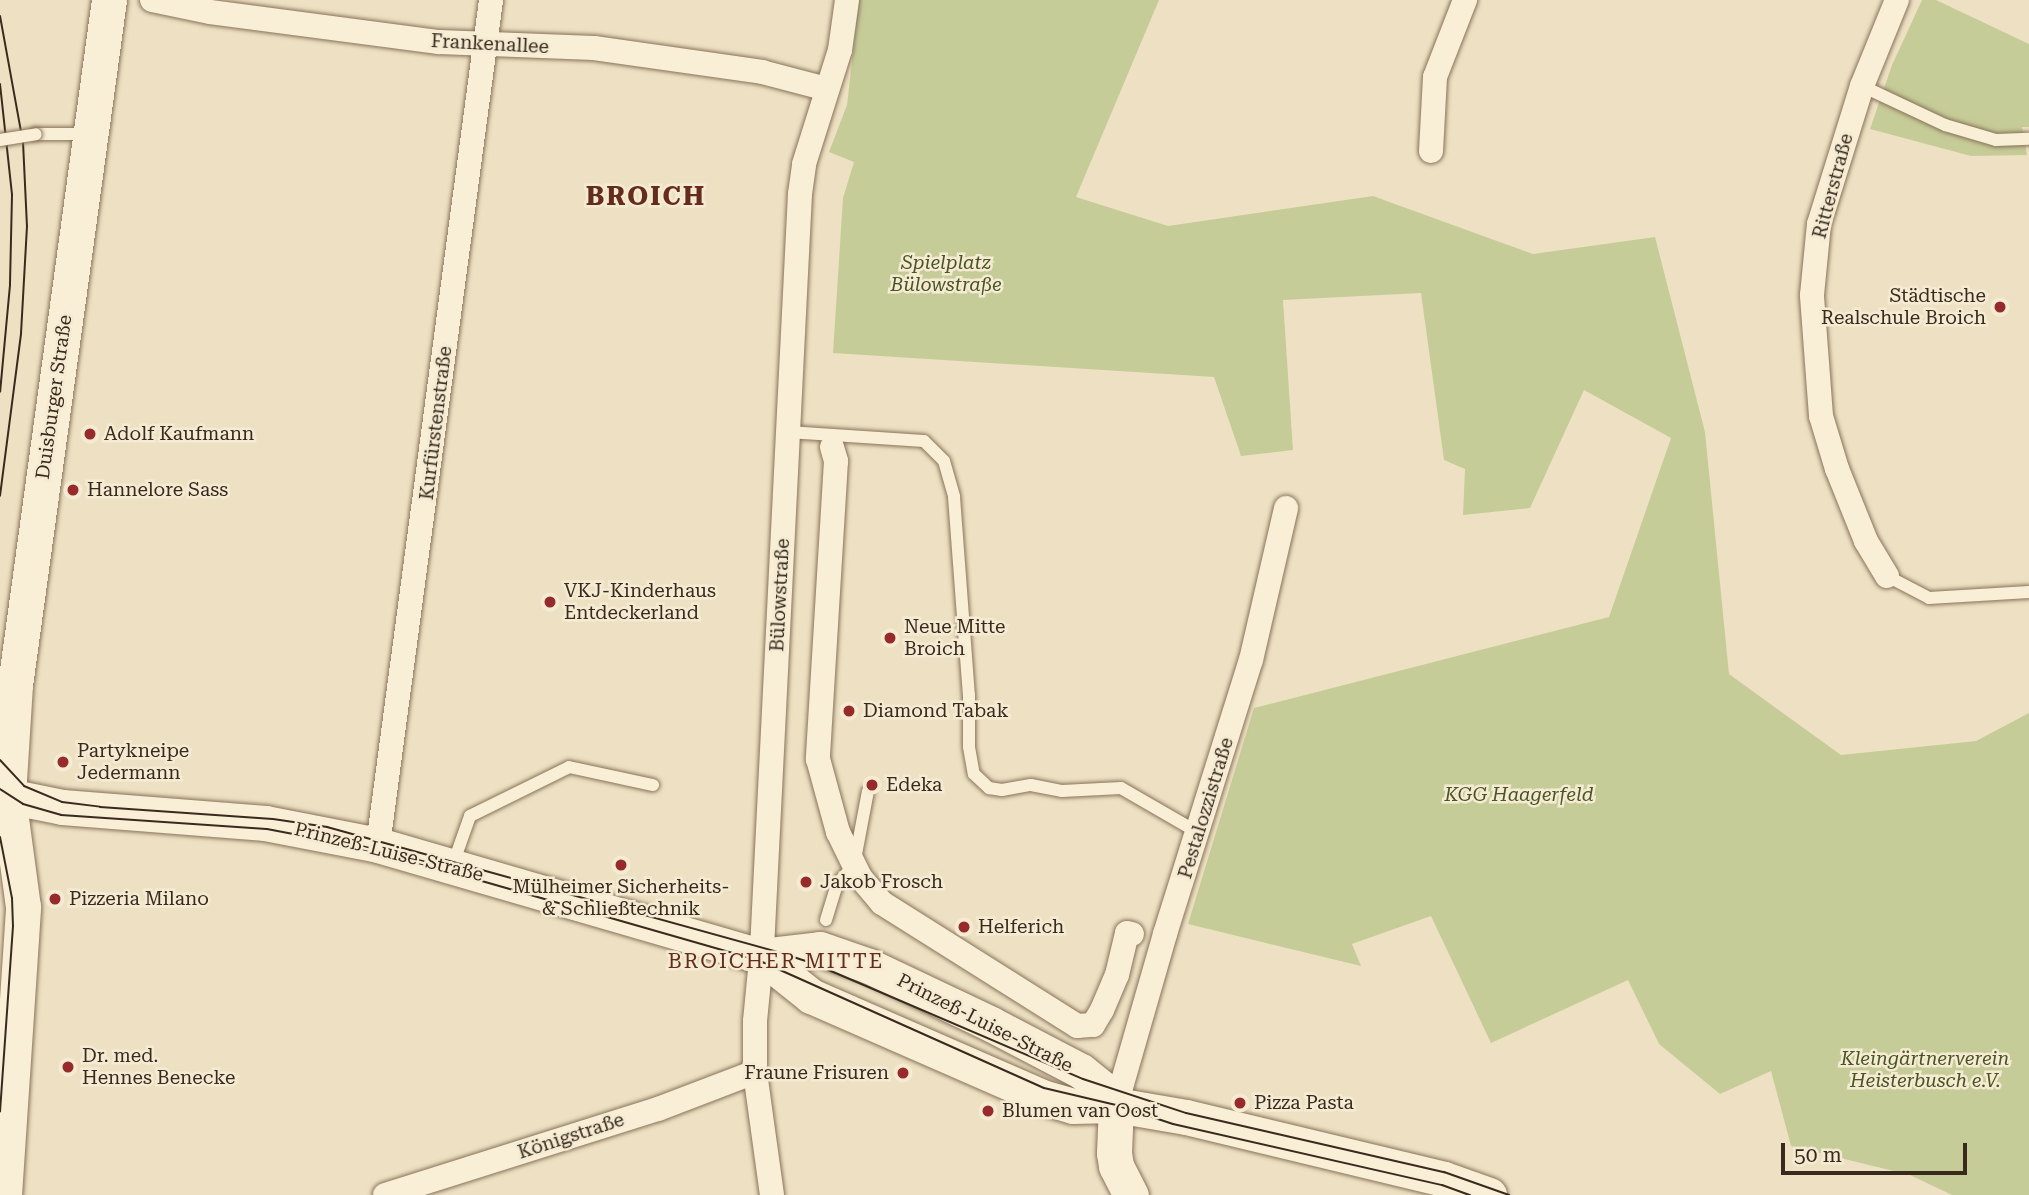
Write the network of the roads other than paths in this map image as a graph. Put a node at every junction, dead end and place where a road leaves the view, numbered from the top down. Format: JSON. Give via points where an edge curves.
{"nodes":[{"id":1,"x":109,"y":0,"type":"edge"},
{"id":2,"x":152,"y":0,"type":"edge"},
{"id":3,"x":491,"y":0,"type":"edge"},
{"id":4,"x":848,"y":0,"type":"edge"},
{"id":5,"x":1465,"y":0,"type":"edge"},
{"id":6,"x":1897,"y":0,"type":"edge"},
{"id":7,"x":485,"y":45,"type":"junction"},
{"id":8,"x":1863,"y":86,"type":"junction"},
{"id":9,"x":827,"y":89,"type":"junction"},
{"id":10,"x":91,"y":134,"type":"junction"},
{"id":11,"x":2029,"y":139,"type":"edge"},
{"id":12,"x":0,"y":141,"type":"edge"},
{"id":13,"x":1431,"y":151,"type":"dead end"},
{"id":14,"x":788,"y":432,"type":"junction"},
{"id":15,"x":832,"y":447,"type":"dead end"},
{"id":16,"x":1286,"y":508,"type":"dead end"},
{"id":17,"x":1888,"y":576,"type":"joint"},
{"id":18,"x":2029,"y":592,"type":"edge"},
{"id":19,"x":653,"y":785,"type":"dead end"},
{"id":20,"x":868,"y":791,"type":"dead end"},
{"id":21,"x":4,"y":809,"type":"edge"},
{"id":22,"x":1199,"y":833,"type":"junction"},
{"id":23,"x":378,"y":845,"type":"junction"},
{"id":24,"x":854,"y":865,"type":"junction"},
{"id":25,"x":453,"y":866,"type":"junction"},
{"id":26,"x":826,"y":920,"type":"dead end"},
{"id":27,"x":1132,"y":934,"type":"dead end"},
{"id":28,"x":761,"y":956,"type":"junction"},
{"id":29,"x":755,"y":1072,"type":"junction"},
{"id":30,"x":1116,"y":1105,"type":"junction"},
{"id":31,"x":4,"y":1195,"type":"edge"},
{"id":32,"x":385,"y":1195,"type":"edge"},
{"id":33,"x":772,"y":1195,"type":"edge"},
{"id":34,"x":1131,"y":1195,"type":"edge"},
{"id":35,"x":1489,"y":1195,"type":"edge"}],
"edges":[{"from":1,"to":10,"type":"main road","name":"Duisburger Straße"},
{"from":2,"to":7,"type":"street","name":"Frankenallee","via":[[210,12]]},
{"from":3,"to":7,"type":"street","name":"Kurfürstenstraße"},
{"from":4,"to":9,"type":"street","name":"Bülowstraße","via":[[840,50]]},
{"from":5,"to":13,"type":"street","via":[[1435,77]]},
{"from":6,"to":8,"type":"street","name":"Ritterstraße"},
{"from":7,"to":9,"type":"street","name":"Frankenallee","via":[[594,48],[762,72]]},
{"from":7,"to":23,"type":"street","name":"Kurfürstenstraße"},
{"from":8,"to":11,"type":"lane","via":[[1945,125],[1996,140]]},
{"from":8,"to":17,"type":"street","name":"Ritterstraße","via":[[1819,224],[1812,295],[1815,362],[1821,416],[1837,469],[1866,541]]},
{"from":9,"to":14,"type":"street","name":"Bülowstraße","via":[[804,164],[800,194]]},
{"from":10,"to":12,"type":"lane","bridge":true,"via":[[36,134]]},
{"from":10,"to":21,"type":"main road","name":"Duisburger Straße","via":[[15,685]]},
{"from":14,"to":22,"type":"lane","via":[[924,441],[944,461],[954,497],[974,774],[989,788],[1002,790],[1031,785],[1062,791],[1121,788]]},
{"from":14,"to":28,"type":"street","name":"Bülowstraße"},
{"from":15,"to":24,"type":"street","via":[[836,474],[818,759],[825,794]]},
{"from":16,"to":22,"type":"street","name":"Pestalozzistraße","via":[[1251,660]]},
{"from":17,"to":18,"type":"lane","via":[[1929,598]]},
{"from":19,"to":25,"type":"lane","via":[[569,767],[470,816]]},
{"from":20,"to":24,"type":"lane"},
{"from":21,"to":23,"type":"main road","name":"Prinzeß-Luise-Straße","via":[[62,807],[265,823]]},
{"from":21,"to":31,"type":"main road","name":"Duisburger Straße","via":[[23,907]]},
{"from":22,"to":30,"type":"street","name":"Pestalozzistraße"},
{"from":23,"to":25,"type":"main road","name":"Prinzeß-Luise-Straße"},
{"from":24,"to":26,"type":"lane","via":[[837,884]]},
{"from":24,"to":27,"type":"street","via":[[881,903],[1073,1033],[1093,1025],[1102,1010],[1128,933]]},
{"from":25,"to":28,"type":"main road","name":"Prinzeß-Luise-Straße"},
{"from":28,"to":29,"type":"street","name":"Bülowstraße"},
{"from":28,"to":30,"type":"main road","name":"Prinzeß-Luise-Straße","via":[[811,996],[1024,1090],[1073,1106]]},
{"from":28,"to":30,"type":"main road","name":"Prinzeß-Luise-Straße","via":[[820,949],[869,966],[1081,1072]]},
{"from":29,"to":32,"type":"street","name":"Königstraße","via":[[658,1109]]},
{"from":29,"to":33,"type":"street","name":"Bülowstraße"},
{"from":30,"to":34,"type":"main road","via":[[1116,1166]]},
{"from":30,"to":35,"type":"main road","name":"Prinzeß-Luise-Straße","via":[[1186,1117],[1430,1175]]}]}
